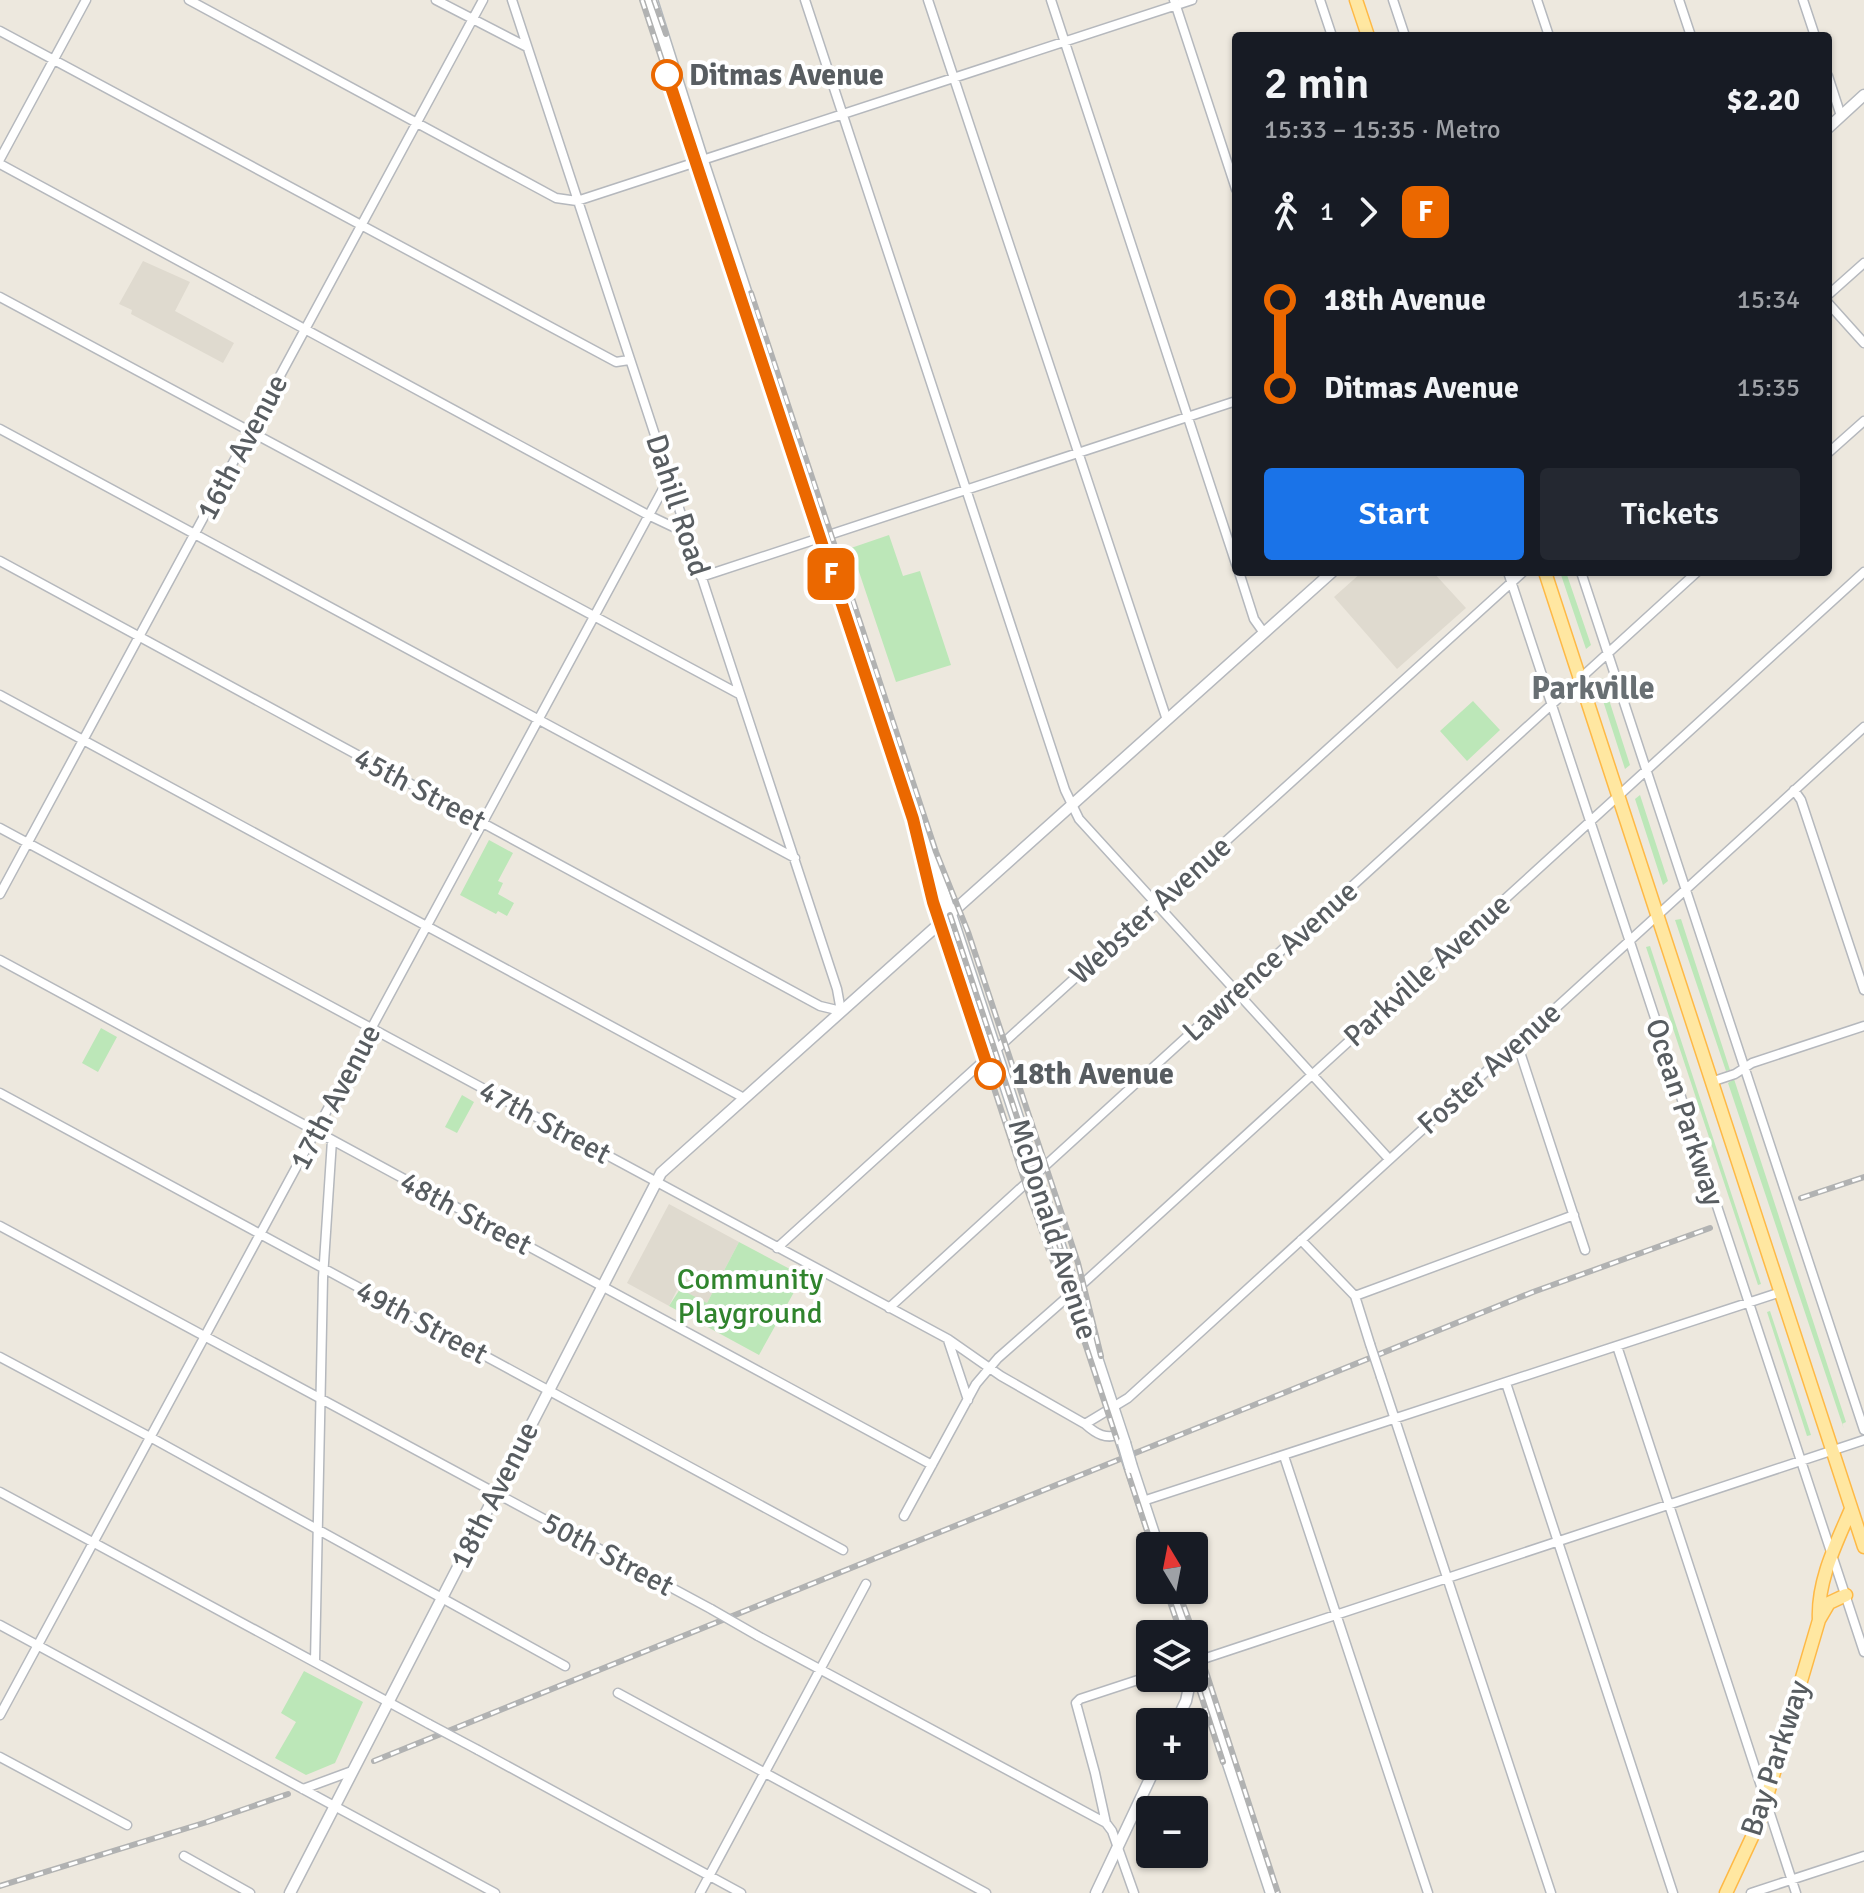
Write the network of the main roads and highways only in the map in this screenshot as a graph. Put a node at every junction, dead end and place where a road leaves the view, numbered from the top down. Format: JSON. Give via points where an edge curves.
{"nodes":[{"id":1,"x":651,"y":0,"type":"edge"},
{"id":2,"x":1356,"y":0,"type":"edge"},
{"id":3,"x":1367,"y":32,"type":"edge"},
{"id":4,"x":1546,"y":576,"type":"edge"},
{"id":5,"x":1851,"y":1509,"type":"junction"},
{"id":6,"x":1153,"y":1532,"type":"edge"},
{"id":7,"x":1864,"y":1547,"type":"edge"},
{"id":8,"x":1846,"y":1595,"type":"road end"},
{"id":9,"x":1819,"y":1620,"type":"junction"},
{"id":10,"x":1204,"y":1692,"type":"edge"},
{"id":11,"x":1272,"y":1893,"type":"edge"},
{"id":12,"x":1726,"y":1893,"type":"edge"}],
"edges":[{"from":1,"to":6,"type":"main road","name":"McDonald Avenue","bridge":true},
{"from":2,"to":3,"type":"main road"},
{"from":4,"to":5,"type":"main road","name":"Ocean Parkway"},
{"from":5,"to":7,"type":"main road","name":"Ocean Parkway"},
{"from":5,"to":9,"type":"main road","name":"Bay Parkway","via":[[1818,1602]]},
{"from":8,"to":9,"type":"main road","via":[[1829,1603]]},
{"from":9,"to":12,"type":"main road","name":"Bay Parkway","via":[[1760,1820]]},
{"from":10,"to":11,"type":"main road"}]}
